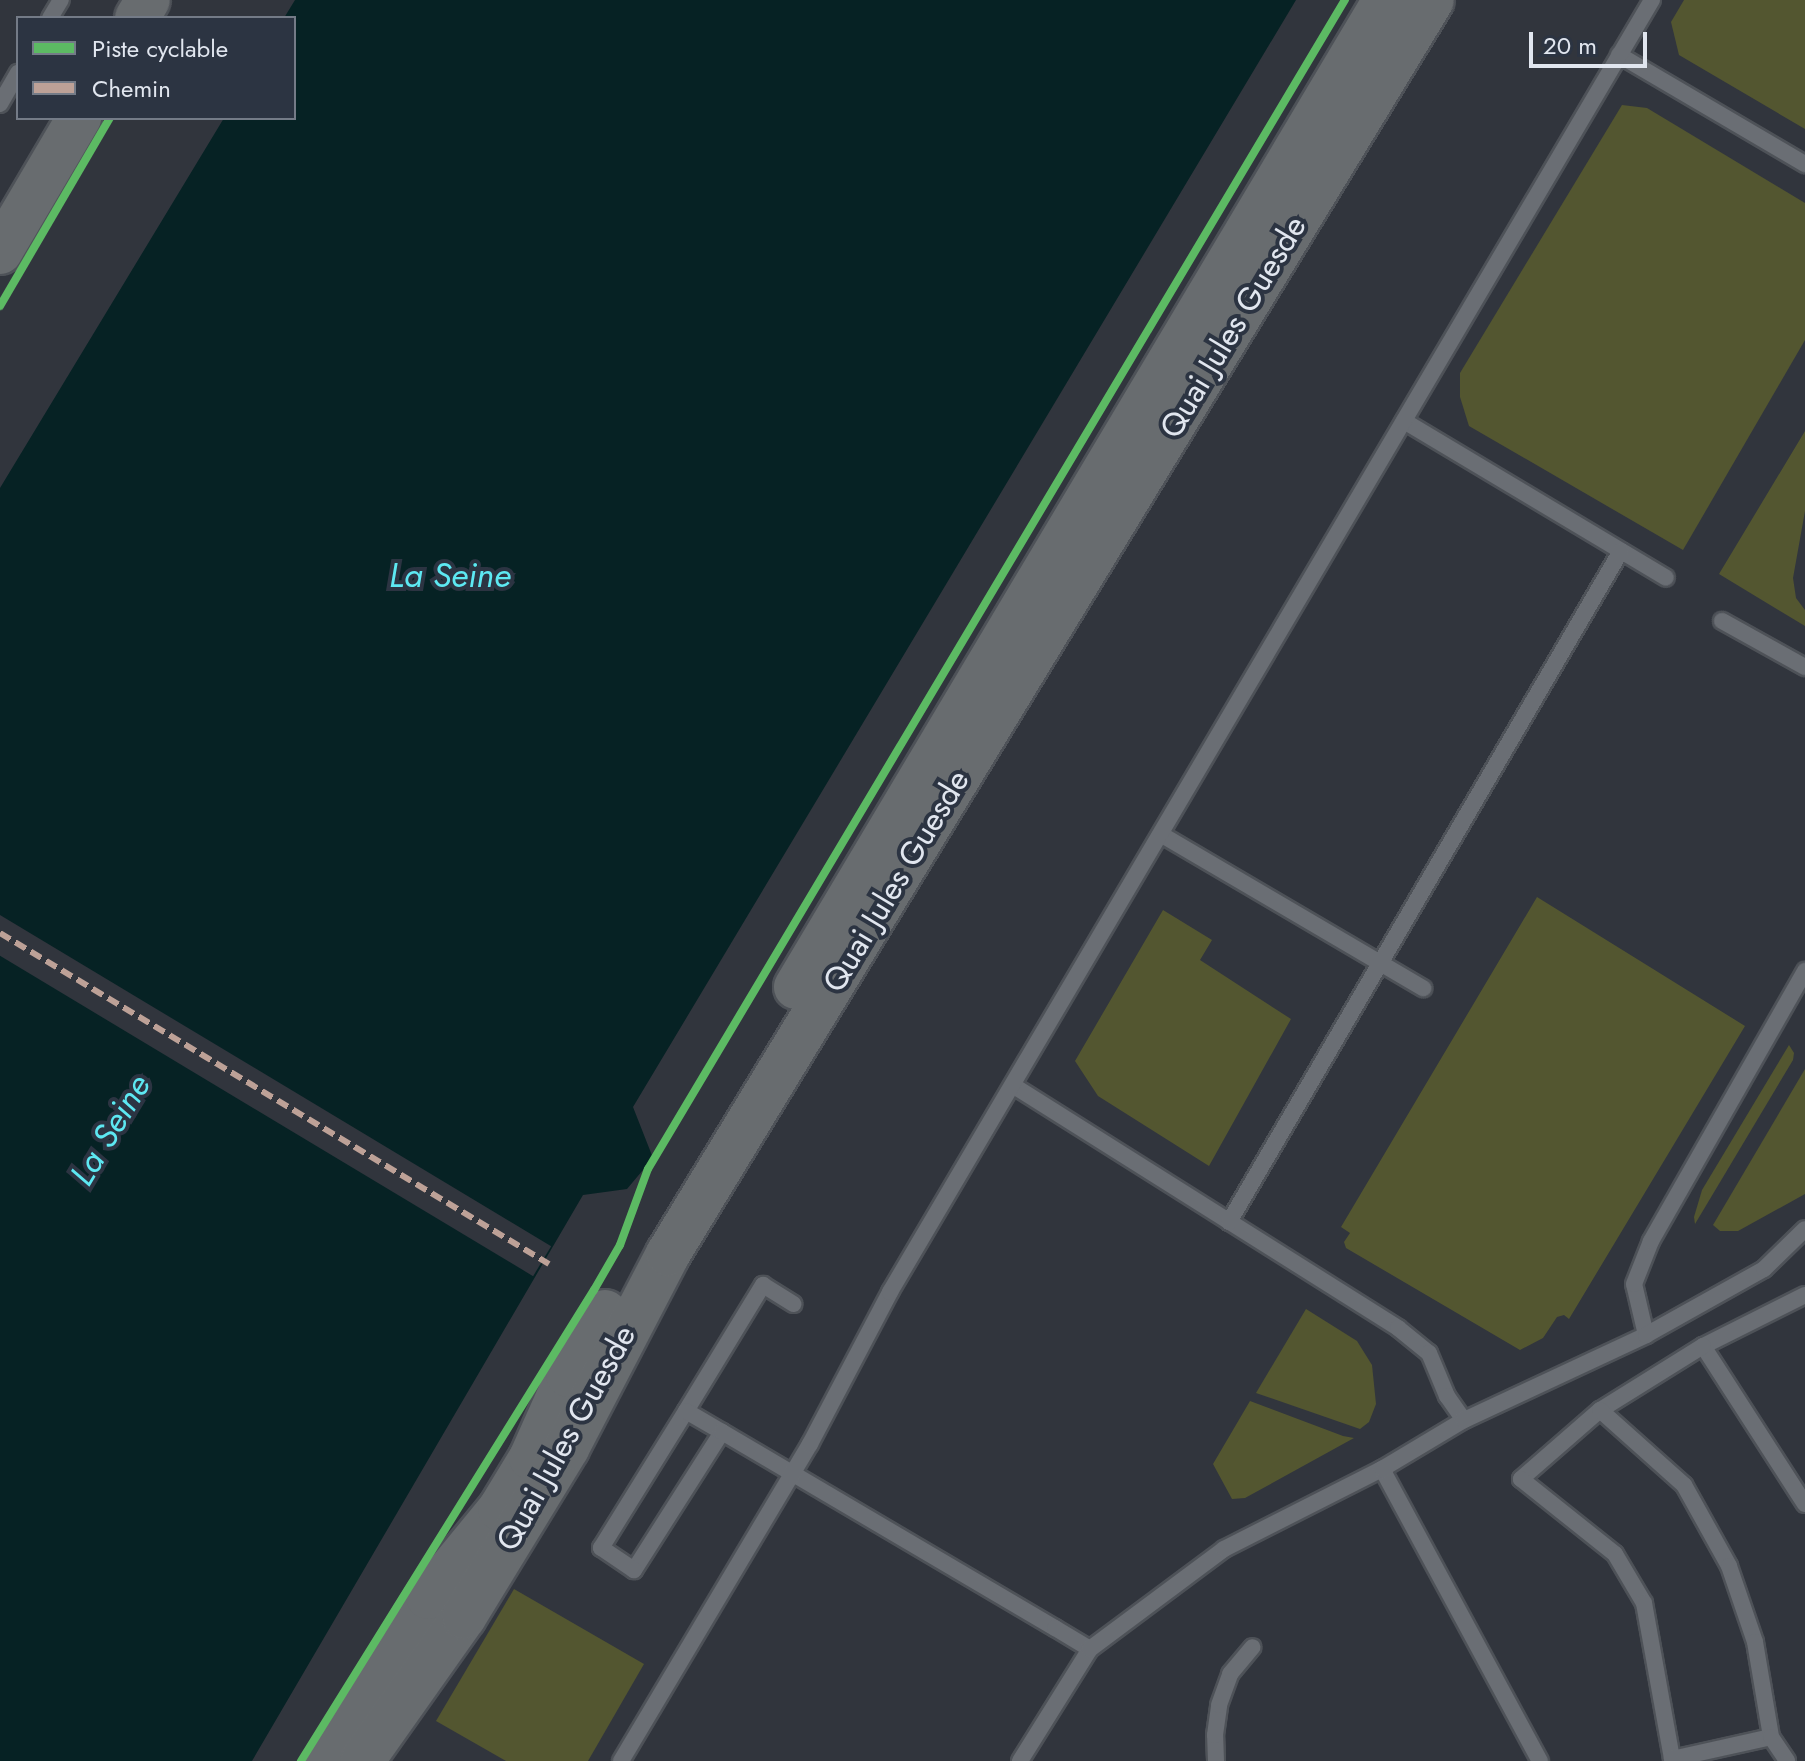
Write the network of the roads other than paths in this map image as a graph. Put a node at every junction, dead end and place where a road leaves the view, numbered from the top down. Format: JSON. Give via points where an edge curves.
{"nodes":[{"id":1,"x":1385,"y":0,"type":"edge"},
{"id":2,"x":1432,"y":0,"type":"edge"},
{"id":3,"x":1652,"y":0,"type":"edge"},
{"id":4,"x":1619,"y":55,"type":"junction"},
{"id":5,"x":16,"y":76,"type":"edge"},
{"id":6,"x":0,"y":104,"type":"edge"},
{"id":7,"x":78,"y":120,"type":"edge"},
{"id":8,"x":1805,"y":164,"type":"edge"},
{"id":9,"x":0,"y":252,"type":"edge"},
{"id":10,"x":1404,"y":421,"type":"junction"},
{"id":11,"x":1621,"y":551,"type":"junction"},
{"id":12,"x":1666,"y":578,"type":"dead end"},
{"id":13,"x":1722,"y":621,"type":"dead end"},
{"id":14,"x":1805,"y":667,"type":"edge"},
{"id":15,"x":1162,"y":835,"type":"junction"},
{"id":16,"x":1380,"y":963,"type":"junction"},
{"id":17,"x":1805,"y":971,"type":"edge"},
{"id":18,"x":1423,"y":988,"type":"dead end"},
{"id":19,"x":1014,"y":1086,"type":"junction"},
{"id":20,"x":1229,"y":1222,"type":"junction"},
{"id":21,"x":1805,"y":1229,"type":"edge"},
{"id":22,"x":1805,"y":1295,"type":"edge"},
{"id":23,"x":793,"y":1304,"type":"dead end"},
{"id":24,"x":1646,"y":1335,"type":"junction"},
{"id":25,"x":1703,"y":1346,"type":"junction"},
{"id":26,"x":1600,"y":1410,"type":"junction"},
{"id":27,"x":686,"y":1411,"type":"junction"},
{"id":28,"x":1464,"y":1420,"type":"junction"},
{"id":29,"x":722,"y":1432,"type":"junction"},
{"id":30,"x":1382,"y":1469,"type":"junction"},
{"id":31,"x":792,"y":1473,"type":"junction"},
{"id":32,"x":1805,"y":1504,"type":"edge"},
{"id":33,"x":1253,"y":1647,"type":"dead end"},
{"id":34,"x":1090,"y":1649,"type":"junction"},
{"id":35,"x":1771,"y":1737,"type":"junction"},
{"id":36,"x":327,"y":1761,"type":"edge"},
{"id":37,"x":362,"y":1761,"type":"edge"},
{"id":38,"x":621,"y":1761,"type":"edge"},
{"id":39,"x":1020,"y":1761,"type":"edge"},
{"id":40,"x":1216,"y":1761,"type":"edge"},
{"id":41,"x":1540,"y":1761,"type":"edge"},
{"id":42,"x":1787,"y":1761,"type":"edge"}],
"edges":[{"from":1,"to":36,"type":"main road","name":"Quai Jules Guesde","via":[[568,1375],[531,1458],[500,1509],[428,1597]]},
{"from":2,"to":37,"type":"main road","name":"Quai Jules Guesde","via":[[668,1254],[567,1448],[512,1539]]},
{"from":3,"to":4,"type":"lane"},
{"from":4,"to":8,"type":"lane"},
{"from":4,"to":10,"type":"lane"},
{"from":5,"to":6,"type":"lane"},
{"from":7,"to":9,"type":"main road"},
{"from":10,"to":11,"type":"lane"},
{"from":10,"to":15,"type":"lane"},
{"from":11,"to":12,"type":"lane"},
{"from":11,"to":16,"type":"lane"},
{"from":13,"to":14,"type":"lane"},
{"from":15,"to":16,"type":"lane"},
{"from":15,"to":19,"type":"lane"},
{"from":16,"to":18,"type":"lane"},
{"from":16,"to":20,"type":"lane"},
{"from":17,"to":24,"type":"lane","via":[[1651,1241],[1634,1284]]},
{"from":19,"to":20,"type":"lane"},
{"from":19,"to":31,"type":"lane","via":[[890,1292]]},
{"from":20,"to":28,"type":"lane","via":[[1429,1353]]},
{"from":21,"to":24,"type":"lane","via":[[1764,1269]]},
{"from":22,"to":25,"type":"lane"},
{"from":23,"to":27,"type":"lane","via":[[763,1285]]},
{"from":24,"to":28,"type":"lane"},
{"from":25,"to":26,"type":"lane"},
{"from":25,"to":32,"type":"lane"},
{"from":26,"to":35,"type":"lane","via":[[1684,1485],[1729,1566],[1755,1642]]},
{"from":26,"to":35,"type":"lane","via":[[1521,1479],[1615,1554],[1644,1603],[1672,1759]]},
{"from":27,"to":29,"type":"lane"},
{"from":27,"to":29,"type":"lane","via":[[601,1548],[634,1570]]},
{"from":28,"to":30,"type":"lane"},
{"from":29,"to":31,"type":"lane"},
{"from":30,"to":34,"type":"lane","via":[[1224,1549]]},
{"from":30,"to":41,"type":"lane"},
{"from":31,"to":34,"type":"lane"},
{"from":31,"to":38,"type":"lane"},
{"from":33,"to":40,"type":"lane","via":[[1230,1674],[1219,1705]]},
{"from":34,"to":39,"type":"lane"},
{"from":35,"to":42,"type":"lane"}]}
